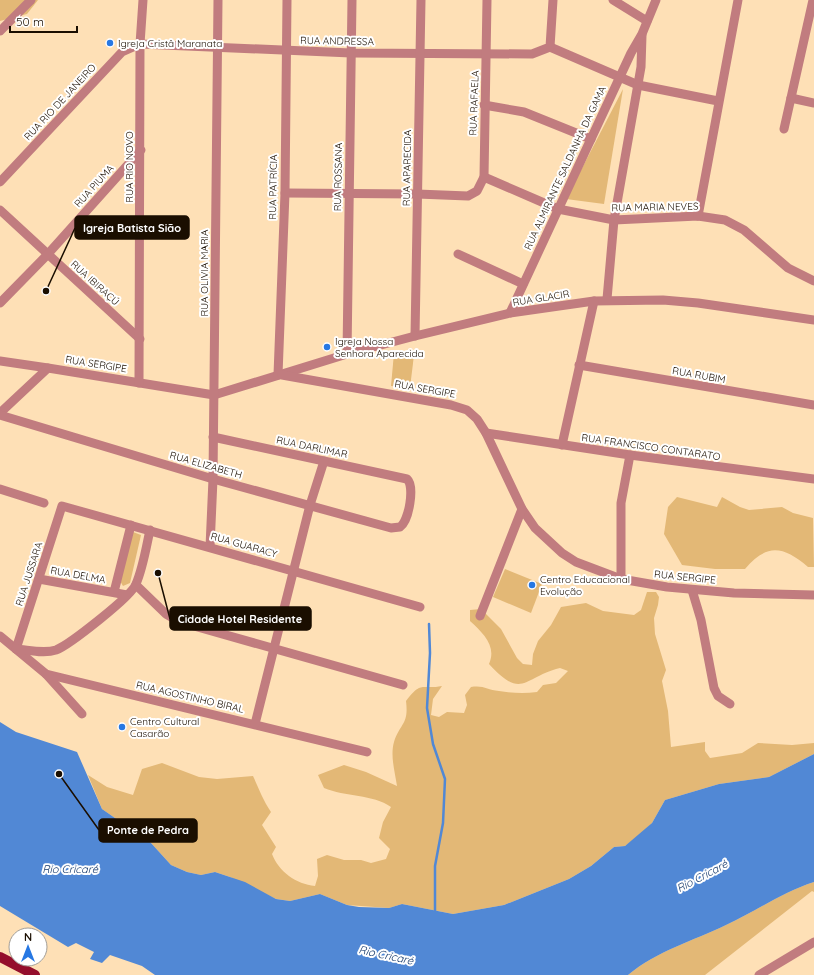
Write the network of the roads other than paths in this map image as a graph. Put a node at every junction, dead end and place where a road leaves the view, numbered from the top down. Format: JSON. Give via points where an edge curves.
{"nodes":[{"id":1,"x":31,"y":0,"type":"edge"},
{"id":2,"x":143,"y":0,"type":"edge"},
{"id":3,"x":218,"y":0,"type":"edge"},
{"id":4,"x":287,"y":0,"type":"edge"},
{"id":5,"x":352,"y":0,"type":"edge"},
{"id":6,"x":421,"y":0,"type":"edge"},
{"id":7,"x":487,"y":0,"type":"edge"},
{"id":8,"x":553,"y":0,"type":"edge"},
{"id":9,"x":613,"y":0,"type":"edge"},
{"id":10,"x":656,"y":0,"type":"edge"},
{"id":11,"x":738,"y":0,"type":"edge"},
{"id":12,"x":813,"y":0,"type":"edge"},
{"id":13,"x":647,"y":21,"type":"junction"},
{"id":14,"x":0,"y":31,"type":"edge"},
{"id":15,"x":642,"y":34,"type":"junction"},
{"id":16,"x":810,"y":36,"type":"edge"},
{"id":17,"x":140,"y":44,"type":"junction"},
{"id":18,"x":216,"y":46,"type":"junction"},
{"id":19,"x":550,"y":47,"type":"junction"},
{"id":20,"x":287,"y":51,"type":"junction"},
{"id":21,"x":351,"y":53,"type":"junction"},
{"id":22,"x":421,"y":53,"type":"junction"},
{"id":23,"x":487,"y":53,"type":"junction"},
{"id":24,"x":620,"y":78,"type":"junction"},
{"id":25,"x":638,"y":85,"type":"junction"},
{"id":26,"x":790,"y":98,"type":"junction"},
{"id":27,"x":718,"y":101,"type":"junction"},
{"id":28,"x":814,"y":103,"type":"edge"},
{"id":29,"x":484,"y":105,"type":"junction"},
{"id":30,"x":784,"y":129,"type":"dead end"},
{"id":31,"x":591,"y":139,"type":"junction"},
{"id":32,"x":140,"y":150,"type":"junction"},
{"id":33,"x":484,"y":178,"type":"junction"},
{"id":34,"x":0,"y":182,"type":"edge"},
{"id":35,"x":348,"y":192,"type":"junction"},
{"id":36,"x":284,"y":193,"type":"junction"},
{"id":37,"x":417,"y":194,"type":"junction"},
{"id":38,"x":558,"y":209,"type":"junction"},
{"id":39,"x":0,"y":210,"type":"edge"},
{"id":40,"x":698,"y":216,"type":"junction"},
{"id":41,"x":614,"y":220,"type":"junction"},
{"id":42,"x":458,"y":254,"type":"dead end"},
{"id":43,"x":47,"y":255,"type":"junction"},
{"id":44,"x":814,"y":281,"type":"edge"},
{"id":45,"x":523,"y":284,"type":"junction"},
{"id":46,"x":607,"y":299,"type":"junction"},
{"id":47,"x":594,"y":301,"type":"junction"},
{"id":48,"x":0,"y":303,"type":"edge"},
{"id":49,"x":510,"y":313,"type":"junction"},
{"id":50,"x":814,"y":320,"type":"edge"},
{"id":51,"x":415,"y":336,"type":"junction"},
{"id":52,"x":140,"y":339,"type":"junction"},
{"id":53,"x":347,"y":354,"type":"junction"},
{"id":54,"x":0,"y":362,"type":"edge"},
{"id":55,"x":580,"y":365,"type":"junction"},
{"id":56,"x":48,"y":368,"type":"junction"},
{"id":57,"x":278,"y":375,"type":"junction"},
{"id":58,"x":139,"y":383,"type":"junction"},
{"id":59,"x":214,"y":395,"type":"junction"},
{"id":60,"x":814,"y":405,"type":"edge"},
{"id":61,"x":0,"y":414,"type":"edge"},
{"id":62,"x":486,"y":433,"type":"junction"},
{"id":63,"x":213,"y":437,"type":"junction"},
{"id":64,"x":562,"y":445,"type":"junction"},
{"id":65,"x":630,"y":455,"type":"junction"},
{"id":66,"x":324,"y":461,"type":"junction"},
{"id":67,"x":213,"y":479,"type":"junction"},
{"id":68,"x":814,"y":479,"type":"edge"},
{"id":69,"x":0,"y":489,"type":"edge"},
{"id":70,"x":44,"y":503,"type":"dead end"},
{"id":71,"x":310,"y":505,"type":"junction"},
{"id":72,"x":62,"y":506,"type":"joint"},
{"id":73,"x":522,"y":509,"type":"junction"},
{"id":74,"x":405,"y":521,"type":"joint"},
{"id":75,"x":130,"y":525,"type":"junction"},
{"id":76,"x":150,"y":530,"type":"junction"},
{"id":77,"x":210,"y":547,"type":"junction"},
{"id":78,"x":293,"y":571,"type":"junction"},
{"id":79,"x":39,"y":579,"type":"junction"},
{"id":80,"x":621,"y":579,"type":"junction"},
{"id":81,"x":136,"y":585,"type":"junction"},
{"id":82,"x":692,"y":590,"type":"junction"},
{"id":83,"x":114,"y":592,"type":"junction"},
{"id":84,"x":127,"y":595,"type":"junction"},
{"id":85,"x":814,"y":595,"type":"edge"},
{"id":86,"x":420,"y":607,"type":"dead end"},
{"id":87,"x":480,"y":616,"type":"dead end"},
{"id":88,"x":0,"y":636,"type":"edge"},
{"id":89,"x":274,"y":648,"type":"junction"},
{"id":90,"x":16,"y":649,"type":"junction"},
{"id":91,"x":46,"y":674,"type":"junction"},
{"id":92,"x":403,"y":685,"type":"dead end"},
{"id":93,"x":730,"y":704,"type":"dead end"},
{"id":94,"x":82,"y":714,"type":"dead end"},
{"id":95,"x":255,"y":724,"type":"junction"},
{"id":96,"x":367,"y":752,"type":"dead end"},
{"id":97,"x":814,"y":942,"type":"edge"},
{"id":98,"x":0,"y":956,"type":"edge"},
{"id":99,"x":35,"y":975,"type":"edge"},
{"id":100,"x":759,"y":975,"type":"edge"}],
"edges":[{"from":1,"to":14,"type":"street"},
{"from":2,"to":17,"type":"street","name":"RUA RIO NOVO"},
{"from":3,"to":18,"type":"street","name":"RUA OLIVIA MARIA"},
{"from":4,"to":20,"type":"street","name":"RUA PATRÍCIA"},
{"from":5,"to":21,"type":"street","name":"RUA ROSSANA"},
{"from":6,"to":22,"type":"street","name":"RUA APARECIDA"},
{"from":7,"to":23,"type":"street","name":"RUA RAFAELA"},
{"from":8,"to":19,"type":"street"},
{"from":9,"to":13,"type":"street"},
{"from":10,"to":13,"type":"street","name":"RUA ALMIRANTE SALDANHA DA GAMA"},
{"from":11,"to":27,"type":"street"},
{"from":12,"to":16,"type":"street"},
{"from":13,"to":15,"type":"street","name":"RUA ALMIRANTE SALDANHA DA GAMA"},
{"from":15,"to":24,"type":"street","name":"RUA ALMIRANTE SALDANHA DA GAMA"},
{"from":15,"to":25,"type":"street","name":"RUA ALMIRANTE SALDANHA DA GAMA"},
{"from":16,"to":26,"type":"street"},
{"from":17,"to":18,"type":"street","name":"RUA ANDRESSA"},
{"from":17,"to":32,"type":"street","name":"RUA RIO NOVO"},
{"from":17,"to":34,"type":"street","name":"RUA RIO DE JANEIRO","via":[[122,52]]},
{"from":18,"to":20,"type":"street","name":"RUA ANDRESSA"},
{"from":18,"to":59,"type":"street","name":"RUA OLIVIA MARIA"},
{"from":19,"to":23,"type":"street","name":"RUA ANDRESSA","via":[[532,54]]},
{"from":19,"to":24,"type":"street"},
{"from":20,"to":21,"type":"street","name":"RUA ANDRESSA"},
{"from":20,"to":36,"type":"street","name":"RUA PATRÍCIA"},
{"from":21,"to":22,"type":"street","name":"RUA ANDRESSA"},
{"from":21,"to":35,"type":"street","name":"RUA ROSSANA"},
{"from":22,"to":23,"type":"street","name":"RUA ANDRESSA"},
{"from":22,"to":37,"type":"street","name":"RUA APARECIDA"},
{"from":23,"to":29,"type":"street","name":"RUA RAFAELA"},
{"from":24,"to":25,"type":"street"},
{"from":24,"to":31,"type":"street","name":"RUA ALMIRANTE SALDANHA DA GAMA"},
{"from":25,"to":27,"type":"street"},
{"from":25,"to":41,"type":"street","name":"RUA ALMIRANTE SALDANHA DA GAMA"},
{"from":26,"to":28,"type":"street"},
{"from":26,"to":30,"type":"street"},
{"from":27,"to":40,"type":"street"},
{"from":29,"to":31,"type":"street","via":[[524,112]]},
{"from":29,"to":33,"type":"street","name":"RUA RAFAELA"},
{"from":31,"to":38,"type":"street","name":"RUA ALMIRANTE SALDANHA DA GAMA"},
{"from":32,"to":43,"type":"street","name":"RUA PIUMA"},
{"from":32,"to":52,"type":"street","name":"RUA RIO NOVO"},
{"from":33,"to":37,"type":"street","via":[[475,193],[464,196]]},
{"from":33,"to":38,"type":"street","name":"RUA MARIA NEVES"},
{"from":35,"to":36,"type":"street"},
{"from":35,"to":37,"type":"street"},
{"from":35,"to":53,"type":"street","name":"RUA ROSSANA"},
{"from":36,"to":57,"type":"street","name":"RUA PATRÍCIA"},
{"from":37,"to":51,"type":"street","name":"RUA APARECIDA"},
{"from":38,"to":41,"type":"street","name":"RUA MARIA NEVES"},
{"from":38,"to":45,"type":"street","name":"RUA ALMIRANTE SALDANHA DA GAMA"},
{"from":39,"to":43,"type":"street","name":"RUA IBIRAÇÚ"},
{"from":40,"to":41,"type":"street","name":"RUA MARIA NEVES"},
{"from":40,"to":44,"type":"street","name":"RUA MARIA NEVES","via":[[716,217],[736,224],[788,268]]},
{"from":41,"to":46,"type":"street","name":"RUA ALMIRANTE SALDANHA DA GAMA"},
{"from":42,"to":45,"type":"street"},
{"from":43,"to":48,"type":"street","name":"RUA PIUMA"},
{"from":43,"to":52,"type":"street","name":"RUA IBIRAÇÚ"},
{"from":45,"to":49,"type":"street","name":"RUA ALMIRANTE SALDANHA DA GAMA"},
{"from":46,"to":47,"type":"street","name":"RUA GLACIR"},
{"from":46,"to":50,"type":"street","name":"RUA GLACIR","via":[[698,302]]},
{"from":47,"to":49,"type":"street","name":"RUA GLACIR"},
{"from":47,"to":55,"type":"street"},
{"from":49,"to":51,"type":"street","name":"RUA GLACIR"},
{"from":51,"to":53,"type":"street","name":"RUA GLACIR"},
{"from":52,"to":58,"type":"street","name":"RUA RIO NOVO"},
{"from":53,"to":57,"type":"street","name":"RUA GLACIR"},
{"from":54,"to":56,"type":"street","name":"RUA SERGIPE"},
{"from":55,"to":60,"type":"street","name":"RUA RUBIM"},
{"from":55,"to":64,"type":"street"},
{"from":56,"to":58,"type":"street","name":"RUA SERGIPE"},
{"from":56,"to":61,"type":"street"},
{"from":57,"to":59,"type":"street","name":"RUA SERGIPE"},
{"from":57,"to":62,"type":"street","name":"RUA SERGIPE","via":[[460,407],[472,414]]},
{"from":58,"to":59,"type":"street","name":"RUA SERGIPE"},
{"from":59,"to":63,"type":"street","name":"RUA OLIVIA MARIA"},
{"from":61,"to":67,"type":"street","name":"RUA ELIZABETH"},
{"from":62,"to":64,"type":"street","name":"RUA FRANCISCO CONTARATO"},
{"from":62,"to":73,"type":"street","name":"RUA SERGIPE"},
{"from":63,"to":66,"type":"street","name":"RUA DARLIMAR"},
{"from":63,"to":67,"type":"street","name":"RUA OLIVIA MARIA"},
{"from":64,"to":65,"type":"street","name":"RUA FRANCISCO CONTARATO"},
{"from":65,"to":68,"type":"street","name":"RUA FRANCISCO CONTARATO"},
{"from":65,"to":80,"type":"street","via":[[621,503]]},
{"from":66,"to":71,"type":"street"},
{"from":66,"to":74,"type":"street","name":"RUA DARLIMAR","via":[[407,479],[411,483],[412,492]]},
{"from":67,"to":71,"type":"street","name":"RUA ELIZABETH"},
{"from":67,"to":77,"type":"street","name":"RUA OLIVIA MARIA"},
{"from":69,"to":70,"type":"street"},
{"from":71,"to":74,"type":"street","name":"RUA ELIZABETH","via":[[391,528],[400,527]]},
{"from":71,"to":78,"type":"street"},
{"from":72,"to":75,"type":"street","name":"RUA GUARACY"},
{"from":72,"to":79,"type":"street","name":"RUA JUSSARA"},
{"from":73,"to":80,"type":"street","name":"RUA SERGIPE","via":[[535,528],[562,554]]},
{"from":73,"to":87,"type":"street"},
{"from":75,"to":76,"type":"street","name":"RUA GUARACY"},
{"from":75,"to":83,"type":"street"},
{"from":76,"to":77,"type":"street","name":"RUA GUARACY"},
{"from":76,"to":81,"type":"street"},
{"from":77,"to":78,"type":"street","name":"RUA GUARACY"},
{"from":78,"to":86,"type":"street","name":"RUA GUARACY"},
{"from":78,"to":89,"type":"street"},
{"from":79,"to":83,"type":"street","name":"RUA DELMA"},
{"from":79,"to":90,"type":"street","name":"RUA JUSSARA"},
{"from":80,"to":82,"type":"street","name":"RUA SERGIPE"},
{"from":81,"to":84,"type":"street"},
{"from":81,"to":89,"type":"street","via":[[171,618]]},
{"from":82,"to":85,"type":"street","name":"RUA SERGIPE"},
{"from":82,"to":93,"type":"street","via":[[701,620],[714,688],[718,696]]},
{"from":83,"to":84,"type":"street","name":"RUA DELMA"},
{"from":84,"to":90,"type":"street","via":[[65,646],[48,651]]},
{"from":88,"to":90,"type":"street","name":"RUA AGOSTINHO BIRAL"},
{"from":89,"to":92,"type":"street"},
{"from":89,"to":95,"type":"street"},
{"from":90,"to":91,"type":"street","name":"RUA AGOSTINHO BIRAL"},
{"from":91,"to":94,"type":"street"},
{"from":91,"to":95,"type":"street","name":"RUA AGOSTINHO BIRAL"},
{"from":95,"to":96,"type":"street","name":"RUA AGOSTINHO BIRAL"},
{"from":97,"to":100,"type":"street"},
{"from":98,"to":99,"type":"main road"}]}
